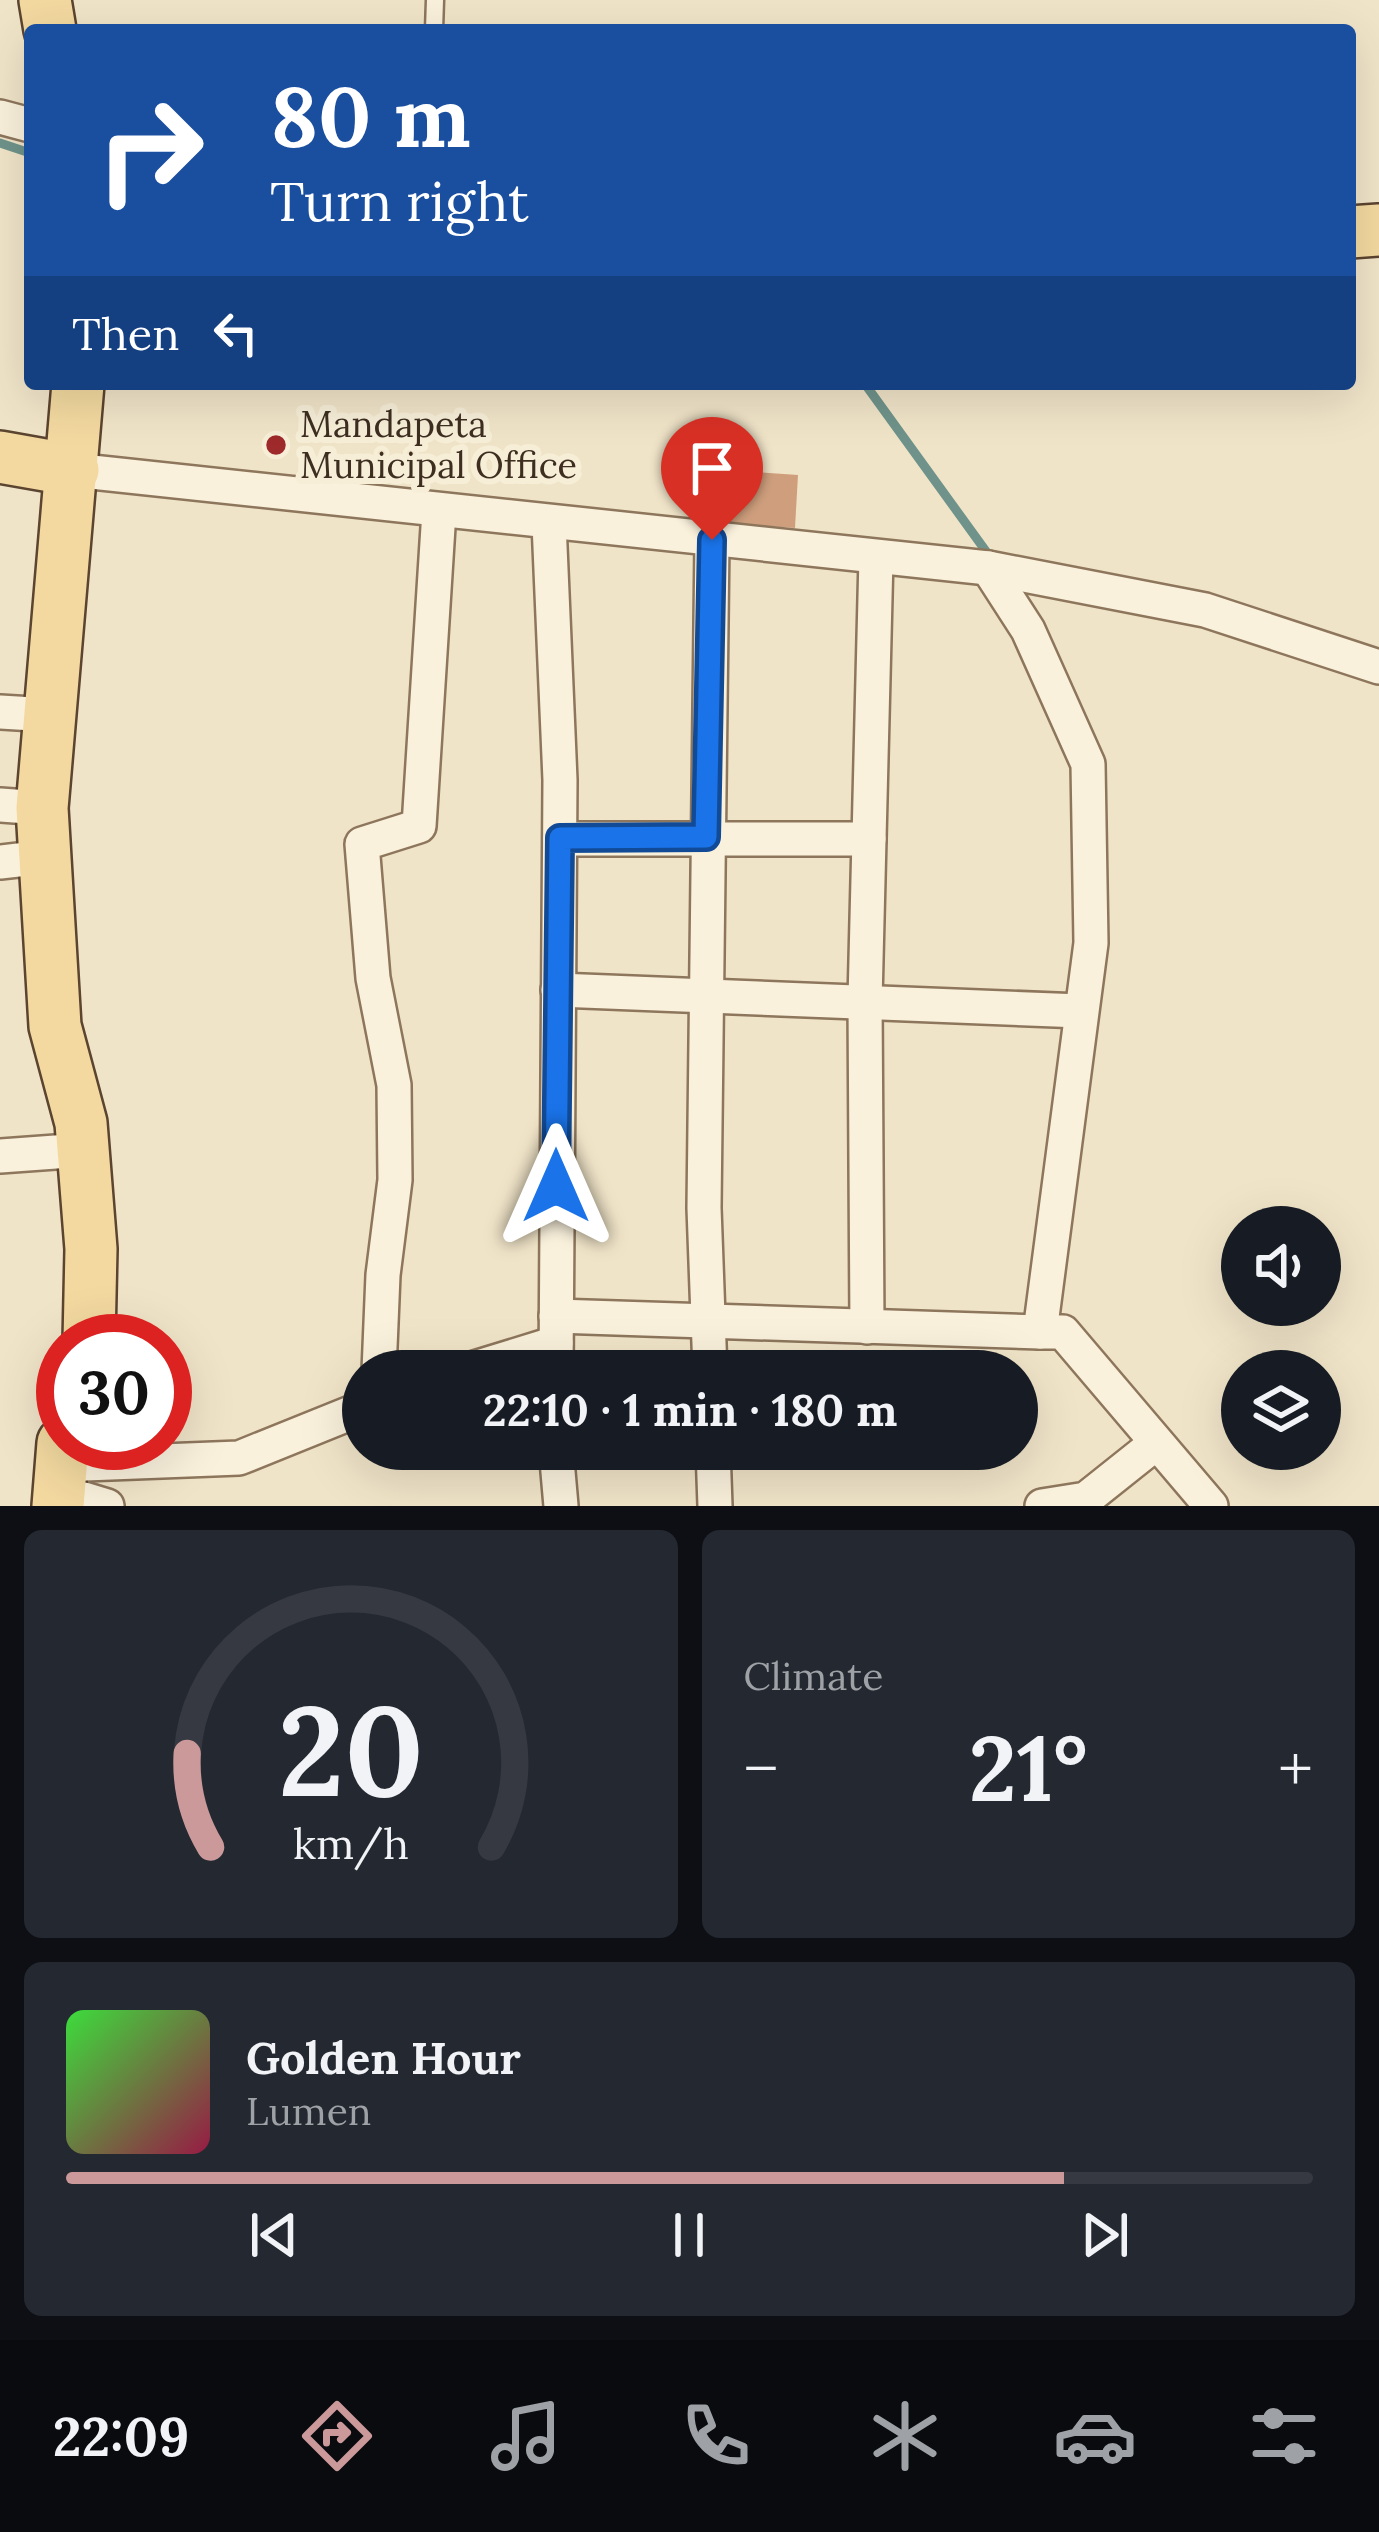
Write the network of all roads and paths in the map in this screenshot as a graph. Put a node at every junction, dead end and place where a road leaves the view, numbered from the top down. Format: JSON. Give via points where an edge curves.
{"nodes":[{"id":1,"x":78,"y":390,"type":"edge"},
{"id":2,"x":2,"y":455,"type":"edge"},
{"id":3,"x":73,"y":470,"type":"junction"},
{"id":4,"x":439,"y":511,"type":"junction"},
{"id":5,"x":549,"y":523,"type":"junction"},
{"id":6,"x":712,"y":540,"type":"junction"},
{"id":7,"x":876,"y":557,"type":"junction"},
{"id":8,"x":990,"y":568,"type":"junction"},
{"id":9,"x":1379,"y":667,"type":"edge"},
{"id":10,"x":0,"y":712,"type":"edge"},
{"id":11,"x":50,"y":716,"type":"junction"},
{"id":12,"x":22,"y":833,"type":"edge"},
{"id":13,"x":706,"y":837,"type":"junction"},
{"id":14,"x":560,"y":838,"type":"junction"},
{"id":15,"x":869,"y":839,"type":"junction"},
{"id":16,"x":558,"y":990,"type":"junction"},
{"id":17,"x":704,"y":994,"type":"junction"},
{"id":18,"x":865,"y":1000,"type":"junction"},
{"id":19,"x":1082,"y":1011,"type":"junction"},
{"id":20,"x":73,"y":1151,"type":"junction"},
{"id":21,"x":0,"y":1156,"type":"edge"},
{"id":22,"x":67,"y":1314,"type":"edge"},
{"id":23,"x":89,"y":1314,"type":"edge"},
{"id":24,"x":708,"y":1323,"type":"junction"},
{"id":25,"x":868,"y":1327,"type":"junction"},
{"id":26,"x":1040,"y":1332,"type":"junction"},
{"id":27,"x":556,"y":1343,"type":"edge"},
{"id":28,"x":380,"y":1350,"type":"edge"},
{"id":29,"x":709,"y":1350,"type":"edge"},
{"id":30,"x":342,"y":1416,"type":"edge"},
{"id":31,"x":1155,"y":1444,"type":"junction"},
{"id":32,"x":558,"y":1470,"type":"edge"},
{"id":33,"x":713,"y":1470,"type":"edge"},
{"id":34,"x":81,"y":1481,"type":"edge"},
{"id":35,"x":1086,"y":1503,"type":"edge"},
{"id":36,"x":561,"y":1506,"type":"edge"},
{"id":37,"x":715,"y":1506,"type":"edge"},
{"id":38,"x":1042,"y":1506,"type":"edge"},
{"id":39,"x":1211,"y":1506,"type":"edge"}],
"edges":[{"from":1,"to":3,"type":"main road"},
{"from":2,"to":3,"type":"main road"},
{"from":3,"to":4,"type":"street"},
{"from":3,"to":11,"type":"main road"},
{"from":4,"to":5,"type":"street"},
{"from":4,"to":28,"type":"street","via":[[419,826],[362,844],[373,978],[394,1085],[395,1180]]},
{"from":5,"to":6,"type":"street"},
{"from":5,"to":14,"type":"street"},
{"from":6,"to":7,"type":"street"},
{"from":6,"to":13,"type":"street"},
{"from":7,"to":8,"type":"street"},
{"from":7,"to":15,"type":"street"},
{"from":8,"to":9,"type":"street","via":[[1205,610]]},
{"from":8,"to":19,"type":"street","via":[[1028,630],[1088,764],[1091,944]]},
{"from":10,"to":11,"type":"street"},
{"from":11,"to":12,"type":"main road"},
{"from":12,"to":20,"type":"main road"},
{"from":13,"to":14,"type":"street"},
{"from":13,"to":15,"type":"street"},
{"from":13,"to":17,"type":"street"},
{"from":14,"to":16,"type":"street"},
{"from":15,"to":18,"type":"street"},
{"from":16,"to":17,"type":"street"},
{"from":16,"to":27,"type":"street"},
{"from":17,"to":18,"type":"street"},
{"from":17,"to":24,"type":"street"},
{"from":18,"to":19,"type":"street"},
{"from":18,"to":25,"type":"street"},
{"from":19,"to":26,"type":"street"},
{"from":20,"to":21,"type":"street"},
{"from":20,"to":22,"type":"main road"},
{"from":20,"to":23,"type":"main road","via":[[91,1249]]},
{"from":24,"to":25,"type":"street"},
{"from":24,"to":27,"type":"street"},
{"from":24,"to":29,"type":"street"},
{"from":25,"to":26,"type":"street"},
{"from":26,"to":31,"type":"street","via":[[1063,1332]]},
{"from":30,"to":34,"type":"street","via":[[239,1458]]},
{"from":31,"to":35,"type":"street"},
{"from":31,"to":39,"type":"street"},
{"from":32,"to":36,"type":"street"},
{"from":33,"to":37,"type":"street"},
{"from":35,"to":38,"type":"street"}]}
